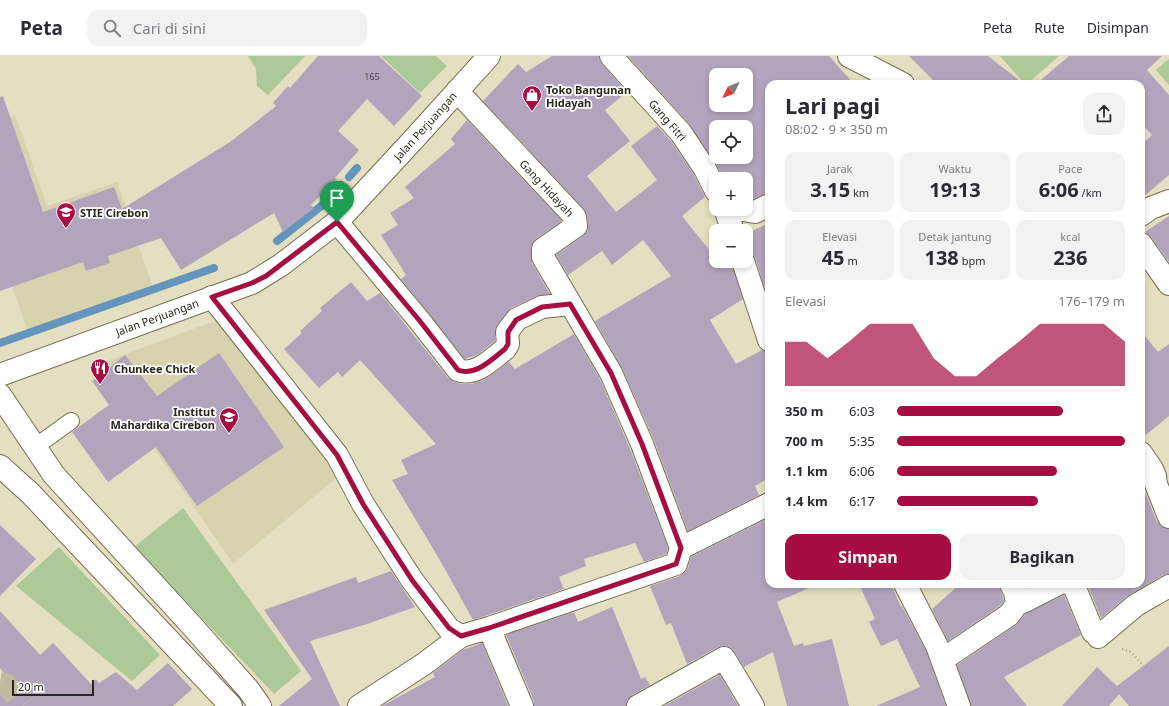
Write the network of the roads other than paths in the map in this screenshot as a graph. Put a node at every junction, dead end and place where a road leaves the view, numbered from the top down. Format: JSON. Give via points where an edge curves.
{"nodes":[{"id":1,"x":489,"y":56,"type":"edge"},
{"id":2,"x":611,"y":56,"type":"edge"},
{"id":3,"x":849,"y":56,"type":"edge"},
{"id":4,"x":895,"y":80,"type":"edge"},
{"id":5,"x":457,"y":92,"type":"junction"},
{"id":6,"x":709,"y":175,"type":"edge"},
{"id":7,"x":765,"y":207,"type":"edge"},
{"id":8,"x":753,"y":212,"type":"edge"},
{"id":9,"x":337,"y":222,"type":"junction"},
{"id":10,"x":1145,"y":250,"type":"edge"},
{"id":11,"x":745,"y":268,"type":"edge"},
{"id":12,"x":1169,"y":284,"type":"edge"},
{"id":13,"x":212,"y":297,"type":"junction"},
{"id":14,"x":570,"y":304,"type":"junction"},
{"id":15,"x":765,"y":328,"type":"edge"},
{"id":16,"x":0,"y":375,"type":"edge"},
{"id":17,"x":0,"y":395,"type":"edge"},
{"id":18,"x":71,"y":421,"type":"dead end"},
{"id":19,"x":35,"y":447,"type":"junction"},
{"id":20,"x":1145,"y":459,"type":"edge"},
{"id":21,"x":0,"y":466,"type":"edge"},
{"id":22,"x":54,"y":475,"type":"junction"},
{"id":23,"x":31,"y":494,"type":"junction"},
{"id":24,"x":765,"y":506,"type":"edge"},
{"id":25,"x":1169,"y":518,"type":"edge"},
{"id":26,"x":681,"y":548,"type":"junction"},
{"id":27,"x":1169,"y":586,"type":"edge"},
{"id":28,"x":907,"y":588,"type":"edge"},
{"id":29,"x":1050,"y":588,"type":"edge"},
{"id":30,"x":1075,"y":588,"type":"edge"},
{"id":31,"x":1014,"y":594,"type":"edge"},
{"id":32,"x":489,"y":628,"type":"junction"},
{"id":33,"x":461,"y":636,"type":"junction"},
{"id":34,"x":942,"y":660,"type":"junction"},
{"id":35,"x":231,"y":706,"type":"edge"},
{"id":36,"x":260,"y":706,"type":"edge"},
{"id":37,"x":359,"y":706,"type":"edge"},
{"id":38,"x":522,"y":706,"type":"edge"},
{"id":39,"x":638,"y":706,"type":"edge"},
{"id":40,"x":752,"y":706,"type":"edge"},
{"id":41,"x":959,"y":706,"type":"edge"}],
"edges":[{"from":1,"to":5,"type":"street","name":"Jalan Perjuangan"},
{"from":2,"to":6,"type":"street","name":"Gang Fitri","via":[[681,134]]},
{"from":3,"to":4,"type":"street"},
{"from":5,"to":9,"type":"street","name":"Jalan Perjuangan"},
{"from":5,"to":14,"type":"street","name":"Gang Hidayah","via":[[576,217],[576,226],[543,249],[543,257]]},
{"from":7,"to":8,"type":"street"},
{"from":9,"to":13,"type":"street","name":"Jalan Perjuangan","via":[[266,276]]},
{"from":9,"to":14,"type":"street","via":[[458,370],[465,373],[473,371],[505,349],[508,344],[508,332],[516,320],[542,307]]},
{"from":10,"to":12,"type":"street"},
{"from":11,"to":15,"type":"street"},
{"from":13,"to":16,"type":"street","name":"Jalan Perjuangan"},
{"from":13,"to":33,"type":"street","via":[[337,455],[363,504],[412,580],[449,628]]},
{"from":14,"to":26,"type":"street","name":"Gang Hidayah","via":[[611,373],[642,444]]},
{"from":17,"to":19,"type":"street"},
{"from":18,"to":19,"type":"lane"},
{"from":19,"to":22,"type":"street"},
{"from":20,"to":25,"type":"street","via":[[1155,476]]},
{"from":21,"to":23,"type":"street"},
{"from":22,"to":23,"type":"street"},
{"from":22,"to":36,"type":"street","via":[[193,627]]},
{"from":23,"to":35,"type":"street"},
{"from":24,"to":26,"type":"street"},
{"from":26,"to":32,"type":"street","via":[[676,564]]},
{"from":27,"to":30,"type":"street","via":[[1136,605],[1096,634]]},
{"from":28,"to":34,"type":"street"},
{"from":29,"to":31,"type":"street","via":[[1025,601]]},
{"from":31,"to":34,"type":"street","via":[[1009,615]]},
{"from":32,"to":33,"type":"street"},
{"from":32,"to":38,"type":"street"},
{"from":33,"to":37,"type":"street","via":[[424,664]]},
{"from":34,"to":41,"type":"street"},
{"from":39,"to":40,"type":"street","via":[[724,658]]}]}
